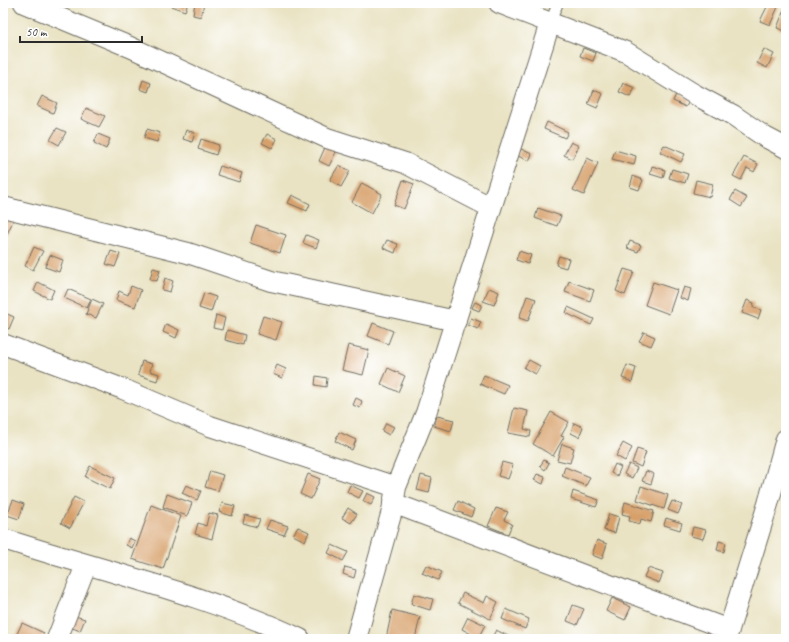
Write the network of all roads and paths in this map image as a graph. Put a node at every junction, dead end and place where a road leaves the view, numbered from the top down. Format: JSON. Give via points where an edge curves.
{"nodes":[{"id":1,"x":24,"y":3,"type":"edge"},
{"id":2,"x":500,"y":3,"type":"edge"},
{"id":3,"x":558,"y":3,"type":"edge"},
{"id":4,"x":550,"y":23,"type":"junction"},
{"id":5,"x":786,"y":148,"type":"edge"},
{"id":6,"x":3,"y":206,"type":"edge"},
{"id":7,"x":490,"y":207,"type":"junction"},
{"id":8,"x":456,"y":321,"type":"junction"},
{"id":9,"x":3,"y":344,"type":"edge"},
{"id":10,"x":786,"y":439,"type":"edge"},
{"id":11,"x":395,"y":495,"type":"junction"},
{"id":12,"x":3,"y":540,"type":"edge"},
{"id":13,"x":86,"y":565,"type":"junction"},
{"id":14,"x":727,"y":635,"type":"edge"},
{"id":15,"x":58,"y":639,"type":"edge"},
{"id":16,"x":300,"y":639,"type":"edge"},
{"id":17,"x":356,"y":639,"type":"edge"}],
"edges":[{"from":1,"to":7,"type":"street","via":[[130,47],[327,138],[405,163]]},
{"from":2,"to":4,"type":"street"},
{"from":3,"to":4,"type":"lane"},
{"from":4,"to":5,"type":"street","via":[[626,52]]},
{"from":4,"to":7,"type":"street"},
{"from":6,"to":8,"type":"street","via":[[188,253],[271,281]]},
{"from":7,"to":8,"type":"street"},
{"from":8,"to":11,"type":"street","via":[[426,413]]},
{"from":9,"to":11,"type":"street","via":[[123,389],[210,426]]},
{"from":10,"to":14,"type":"street"},
{"from":11,"to":14,"type":"street"},
{"from":11,"to":17,"type":"street"},
{"from":12,"to":13,"type":"street","via":[[10,540]]},
{"from":13,"to":15,"type":"street"},
{"from":13,"to":16,"type":"street","via":[[198,598],[265,622]]}]}
